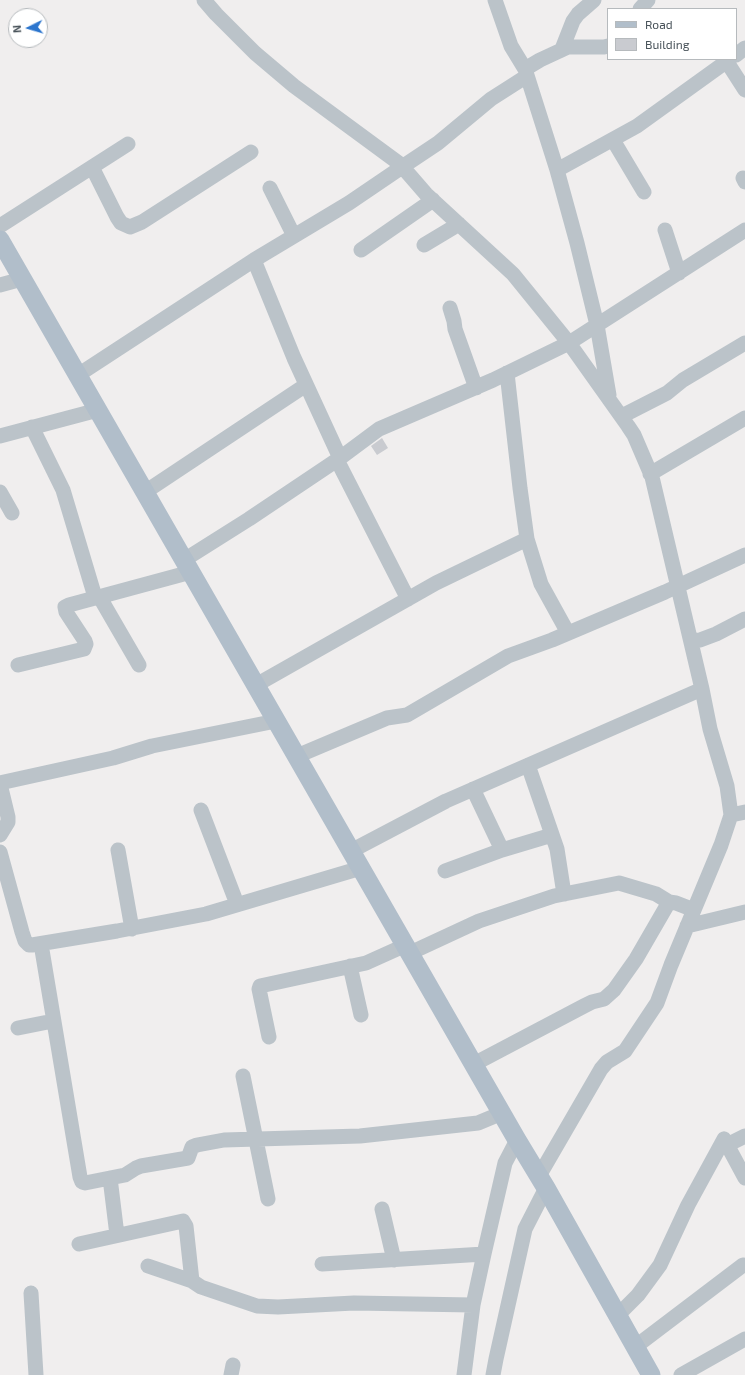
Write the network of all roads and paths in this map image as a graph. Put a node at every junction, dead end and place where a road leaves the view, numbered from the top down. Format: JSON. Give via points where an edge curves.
{"nodes":[{"id":1,"x":204,"y":0,"type":"edge"},
{"id":2,"x":495,"y":0,"type":"edge"},
{"id":3,"x":594,"y":0,"type":"edge"},
{"id":4,"x":648,"y":0,"type":"edge"},
{"id":5,"x":641,"y":8,"type":"edge"},
{"id":6,"x":607,"y":46,"type":"edge"},
{"id":7,"x":562,"y":49,"type":"junction"},
{"id":8,"x":728,"y":60,"type":"edge"},
{"id":9,"x":732,"y":60,"type":"edge"},
{"id":10,"x":526,"y":73,"type":"junction"},
{"id":11,"x":745,"y":90,"type":"edge"},
{"id":12,"x":613,"y":140,"type":"junction"},
{"id":13,"x":128,"y":144,"type":"dead end"},
{"id":14,"x":251,"y":152,"type":"dead end"},
{"id":15,"x":92,"y":167,"type":"junction"},
{"id":16,"x":402,"y":167,"type":"junction"},
{"id":17,"x":557,"y":170,"type":"junction"},
{"id":18,"x":270,"y":188,"type":"dead end"},
{"id":19,"x":644,"y":192,"type":"dead end"},
{"id":20,"x":433,"y":200,"type":"junction"},
{"id":21,"x":459,"y":224,"type":"junction"},
{"id":22,"x":0,"y":226,"type":"edge"},
{"id":23,"x":665,"y":230,"type":"dead end"},
{"id":24,"x":745,"y":230,"type":"edge"},
{"id":25,"x":294,"y":236,"type":"junction"},
{"id":26,"x":0,"y":240,"type":"edge"},
{"id":27,"x":424,"y":245,"type":"dead end"},
{"id":28,"x":361,"y":250,"type":"dead end"},
{"id":29,"x":254,"y":260,"type":"junction"},
{"id":30,"x":679,"y":273,"type":"junction"},
{"id":31,"x":22,"y":279,"type":"junction"},
{"id":32,"x":0,"y":284,"type":"edge"},
{"id":33,"x":450,"y":308,"type":"dead end"},
{"id":34,"x":597,"y":324,"type":"junction"},
{"id":35,"x":569,"y":343,"type":"junction"},
{"id":36,"x":745,"y":343,"type":"edge"},
{"id":37,"x":508,"y":373,"type":"junction"},
{"id":38,"x":78,"y":375,"type":"junction"},
{"id":39,"x":306,"y":385,"type":"junction"},
{"id":40,"x":476,"y":388,"type":"junction"},
{"id":41,"x":610,"y":398,"type":"junction"},
{"id":42,"x":98,"y":410,"type":"junction"},
{"id":43,"x":622,"y":416,"type":"junction"},
{"id":44,"x":745,"y":418,"type":"edge"},
{"id":45,"x":32,"y":427,"type":"junction"},
{"id":46,"x":0,"y":436,"type":"edge"},
{"id":47,"x":339,"y":459,"type":"junction"},
{"id":48,"x":650,"y":474,"type":"junction"},
{"id":49,"x":0,"y":492,"type":"edge"},
{"id":50,"x":145,"y":492,"type":"junction"},
{"id":51,"x":12,"y":513,"type":"dead end"},
{"id":52,"x":527,"y":539,"type":"junction"},
{"id":53,"x":745,"y":555,"type":"edge"},
{"id":54,"x":187,"y":566,"type":"junction"},
{"id":55,"x":678,"y":586,"type":"junction"},
{"id":56,"x":97,"y":597,"type":"junction"},
{"id":57,"x":408,"y":599,"type":"junction"},
{"id":58,"x":745,"y":619,"type":"edge"},
{"id":59,"x":568,"y":634,"type":"junction"},
{"id":60,"x":691,"y":641,"type":"junction"},
{"id":61,"x":139,"y":664,"type":"dead end"},
{"id":62,"x":18,"y":665,"type":"dead end"},
{"id":63,"x":256,"y":685,"type":"junction"},
{"id":64,"x":702,"y":689,"type":"junction"},
{"id":65,"x":276,"y":721,"type":"junction"},
{"id":66,"x":297,"y":756,"type":"junction"},
{"id":67,"x":528,"y":765,"type":"junction"},
{"id":68,"x":0,"y":784,"type":"edge"},
{"id":69,"x":473,"y":789,"type":"junction"},
{"id":70,"x":201,"y":810,"type":"dead end"},
{"id":71,"x":738,"y":813,"type":"edge"},
{"id":72,"x":0,"y":835,"type":"edge"},
{"id":73,"x":552,"y":835,"type":"junction"},
{"id":74,"x":118,"y":850,"type":"dead end"},
{"id":75,"x":502,"y":850,"type":"junction"},
{"id":76,"x":352,"y":851,"type":"junction"},
{"id":77,"x":0,"y":852,"type":"edge"},
{"id":78,"x":361,"y":868,"type":"junction"},
{"id":79,"x":445,"y":871,"type":"dead end"},
{"id":80,"x":564,"y":894,"type":"junction"},
{"id":81,"x":6,"y":895,"type":"edge"},
{"id":82,"x":673,"y":903,"type":"junction"},
{"id":83,"x":237,"y":904,"type":"junction"},
{"id":84,"x":692,"y":909,"type":"junction"},
{"id":85,"x":745,"y":912,"type":"edge"},
{"id":86,"x":687,"y":926,"type":"junction"},
{"id":87,"x":132,"y":929,"type":"junction"},
{"id":88,"x":41,"y":944,"type":"junction"},
{"id":89,"x":408,"y":949,"type":"junction"},
{"id":90,"x":350,"y":966,"type":"junction"},
{"id":91,"x":362,"y":1015,"type":"dead end"},
{"id":92,"x":53,"y":1021,"type":"junction"},
{"id":93,"x":18,"y":1028,"type":"dead end"},
{"id":94,"x":269,"y":1037,"type":"dead end"},
{"id":95,"x":474,"y":1064,"type":"junction"},
{"id":96,"x":243,"y":1076,"type":"dead end"},
{"id":97,"x":502,"y":1113,"type":"junction"},
{"id":98,"x":745,"y":1136,"type":"edge"},
{"id":99,"x":256,"y":1139,"type":"junction"},
{"id":100,"x":517,"y":1140,"type":"junction"},
{"id":101,"x":727,"y":1145,"type":"junction"},
{"id":102,"x":110,"y":1178,"type":"junction"},
{"id":103,"x":745,"y":1178,"type":"edge"},
{"id":104,"x":543,"y":1182,"type":"junction"},
{"id":105,"x":268,"y":1198,"type":"dead end"},
{"id":106,"x":382,"y":1209,"type":"dead end"},
{"id":107,"x":117,"y":1235,"type":"junction"},
{"id":108,"x":79,"y":1244,"type":"dead end"},
{"id":109,"x":484,"y":1254,"type":"junction"},
{"id":110,"x":394,"y":1260,"type":"junction"},
{"id":111,"x":322,"y":1264,"type":"dead end"},
{"id":112,"x":148,"y":1266,"type":"dead end"},
{"id":113,"x":743,"y":1266,"type":"dead end"},
{"id":114,"x":192,"y":1281,"type":"junction"},
{"id":115,"x":31,"y":1292,"type":"dead end"},
{"id":116,"x":473,"y":1305,"type":"junction"},
{"id":117,"x":618,"y":1315,"type":"junction"},
{"id":118,"x":745,"y":1339,"type":"edge"},
{"id":119,"x":635,"y":1347,"type":"junction"},
{"id":120,"x":36,"y":1375,"type":"edge"},
{"id":121,"x":464,"y":1375,"type":"edge"},
{"id":122,"x":493,"y":1375,"type":"edge"},
{"id":123,"x":651,"y":1375,"type":"edge"},
{"id":124,"x":680,"y":1375,"type":"edge"}],
"edges":[{"from":1,"to":16,"type":"street","via":[[271,68],[303,95]]},
{"from":2,"to":10,"type":"street","via":[[511,46]]},
{"from":3,"to":7,"type":"street","via":[[573,21]]},
{"from":4,"to":5,"type":"street"},
{"from":6,"to":7,"type":"street","via":[[576,46]]},
{"from":7,"to":10,"type":"street","via":[[540,60]]},
{"from":8,"to":12,"type":"street","via":[[637,126]]},
{"from":9,"to":11,"type":"street"},
{"from":10,"to":16,"type":"street","via":[[490,99],[438,143]]},
{"from":10,"to":17,"type":"street"},
{"from":12,"to":17,"type":"street"},
{"from":12,"to":19,"type":"street"},
{"from":13,"to":15,"type":"street"},
{"from":14,"to":15,"type":"street","via":[[142,222],[130,227],[121,223]]},
{"from":15,"to":22,"type":"street"},
{"from":16,"to":20,"type":"street"},
{"from":16,"to":25,"type":"street"},
{"from":17,"to":34,"type":"street"},
{"from":18,"to":25,"type":"street"},
{"from":20,"to":21,"type":"street"},
{"from":20,"to":28,"type":"street"},
{"from":21,"to":27,"type":"street"},
{"from":21,"to":35,"type":"street","via":[[513,274]]},
{"from":23,"to":30,"type":"street"},
{"from":24,"to":30,"type":"street"},
{"from":25,"to":29,"type":"street"},
{"from":26,"to":31,"type":"main road"},
{"from":29,"to":38,"type":"street"},
{"from":29,"to":39,"type":"street"},
{"from":30,"to":34,"type":"street"},
{"from":31,"to":32,"type":"street"},
{"from":31,"to":38,"type":"main road"},
{"from":33,"to":40,"type":"street"},
{"from":34,"to":35,"type":"street"},
{"from":34,"to":41,"type":"street"},
{"from":35,"to":37,"type":"street"},
{"from":35,"to":41,"type":"street"},
{"from":36,"to":43,"type":"street","via":[[667,392]]},
{"from":37,"to":40,"type":"street"},
{"from":37,"to":52,"type":"street"},
{"from":38,"to":42,"type":"main road"},
{"from":39,"to":47,"type":"street"},
{"from":39,"to":50,"type":"street"},
{"from":40,"to":47,"type":"street","via":[[379,430]]},
{"from":41,"to":43,"type":"street"},
{"from":42,"to":45,"type":"street"},
{"from":42,"to":50,"type":"main road"},
{"from":43,"to":48,"type":"street","via":[[634,435]]},
{"from":44,"to":48,"type":"street"},
{"from":45,"to":46,"type":"street"},
{"from":45,"to":56,"type":"street","via":[[62,490]]},
{"from":47,"to":54,"type":"street"},
{"from":47,"to":57,"type":"street"},
{"from":48,"to":55,"type":"street"},
{"from":49,"to":51,"type":"street"},
{"from":50,"to":54,"type":"main road"},
{"from":52,"to":57,"type":"street"},
{"from":52,"to":59,"type":"street","via":[[541,584]]},
{"from":53,"to":55,"type":"street"},
{"from":54,"to":56,"type":"street"},
{"from":54,"to":63,"type":"main road"},
{"from":55,"to":59,"type":"street"},
{"from":55,"to":60,"type":"street"},
{"from":56,"to":61,"type":"street"},
{"from":56,"to":62,"type":"street","via":[[65,607],[85,641],[84,649]]},
{"from":57,"to":63,"type":"street"},
{"from":58,"to":60,"type":"street","via":[[716,634]]},
{"from":59,"to":66,"type":"street","via":[[508,656],[407,715],[387,718]]},
{"from":60,"to":64,"type":"street"},
{"from":63,"to":65,"type":"main road"},
{"from":64,"to":67,"type":"street"},
{"from":64,"to":71,"type":"street","via":[[710,729]]},
{"from":65,"to":66,"type":"main road"},
{"from":65,"to":68,"type":"street","via":[[152,746],[106,760]]},
{"from":66,"to":76,"type":"main road"},
{"from":67,"to":69,"type":"street"},
{"from":67,"to":73,"type":"street"},
{"from":68,"to":72,"type":"street","via":[[8,817]]},
{"from":69,"to":75,"type":"street"},
{"from":69,"to":76,"type":"street"},
{"from":70,"to":83,"type":"street"},
{"from":71,"to":84,"type":"street"},
{"from":73,"to":75,"type":"street"},
{"from":73,"to":80,"type":"street","via":[[557,848]]},
{"from":74,"to":87,"type":"street"},
{"from":75,"to":79,"type":"street"},
{"from":76,"to":78,"type":"main road"},
{"from":77,"to":81,"type":"street"},
{"from":78,"to":83,"type":"street"},
{"from":78,"to":89,"type":"main road"},
{"from":80,"to":82,"type":"street","via":[[619,883],[656,894]]},
{"from":80,"to":89,"type":"street","via":[[479,921]]},
{"from":81,"to":88,"type":"street","via":[[25,941],[29,945]]},
{"from":82,"to":84,"type":"street"},
{"from":82,"to":95,"type":"street","via":[[614,990],[604,999],[592,1002]]},
{"from":83,"to":87,"type":"street","via":[[206,914]]},
{"from":84,"to":86,"type":"street"},
{"from":85,"to":86,"type":"street"},
{"from":86,"to":104,"type":"street","via":[[652,1012],[625,1051],[604,1065]]},
{"from":87,"to":88,"type":"street"},
{"from":88,"to":92,"type":"street"},
{"from":89,"to":90,"type":"street"},
{"from":89,"to":95,"type":"main road"},
{"from":90,"to":91,"type":"street"},
{"from":90,"to":94,"type":"street","via":[[260,986]]},
{"from":92,"to":93,"type":"street"},
{"from":92,"to":102,"type":"street","via":[[80,1177],[85,1183]]},
{"from":95,"to":97,"type":"main road"},
{"from":96,"to":99,"type":"street"},
{"from":97,"to":99,"type":"street","via":[[478,1123],[368,1135]]},
{"from":97,"to":100,"type":"main road"},
{"from":98,"to":101,"type":"street"},
{"from":99,"to":102,"type":"street","via":[[224,1140],[197,1145],[192,1147],[188,1158],[141,1166],[125,1175]]},
{"from":99,"to":105,"type":"street"},
{"from":100,"to":104,"type":"main road"},
{"from":100,"to":109,"type":"street","via":[[506,1163]]},
{"from":101,"to":103,"type":"street"},
{"from":101,"to":117,"type":"street","via":[[724,1139],[660,1265],[638,1295]]},
{"from":102,"to":107,"type":"street"},
{"from":104,"to":117,"type":"main road"},
{"from":104,"to":122,"type":"street","via":[[525,1229]]},
{"from":106,"to":110,"type":"street"},
{"from":107,"to":108,"type":"street"},
{"from":107,"to":114,"type":"street","via":[[183,1221],[186,1226]]},
{"from":109,"to":110,"type":"street"},
{"from":109,"to":116,"type":"street"},
{"from":110,"to":111,"type":"street"},
{"from":112,"to":114,"type":"street"},
{"from":113,"to":119,"type":"street"},
{"from":114,"to":116,"type":"street","via":[[202,1287],[257,1306],[354,1302]]},
{"from":115,"to":120,"type":"street"},
{"from":116,"to":121,"type":"street"},
{"from":117,"to":119,"type":"main road"},
{"from":118,"to":124,"type":"street"},
{"from":119,"to":123,"type":"main road"}]}
